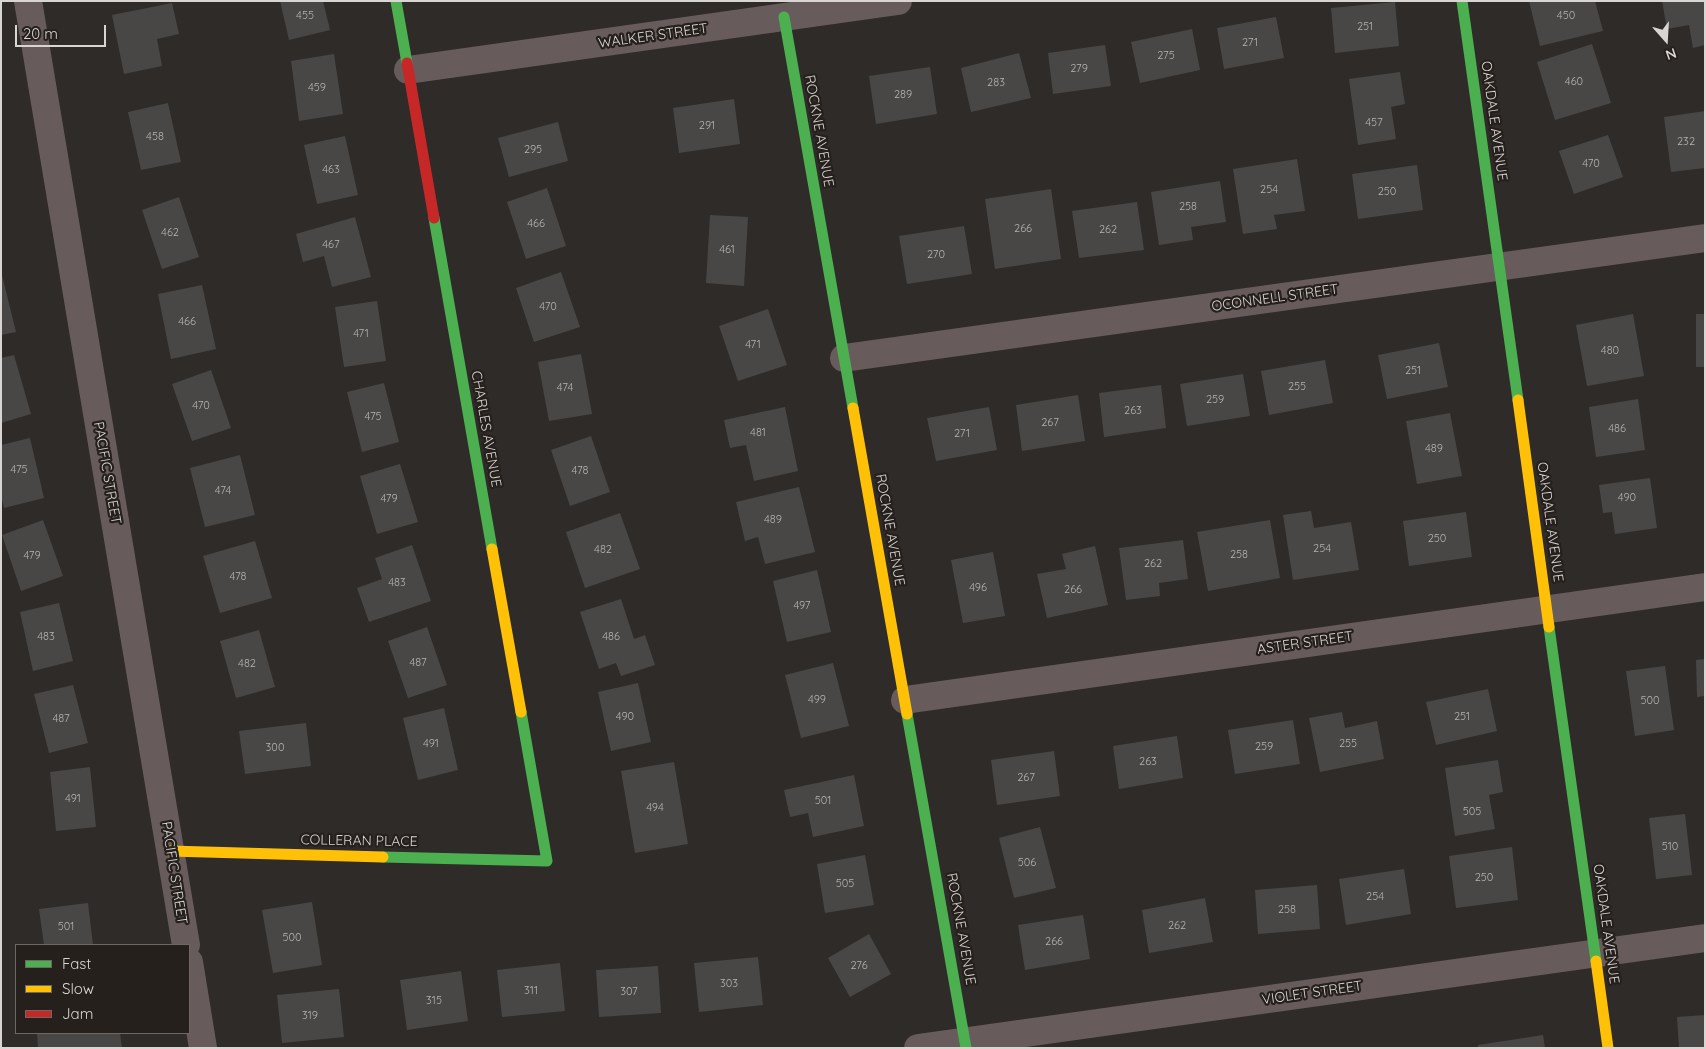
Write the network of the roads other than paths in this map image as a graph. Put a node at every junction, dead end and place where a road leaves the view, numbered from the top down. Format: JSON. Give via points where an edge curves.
{"nodes":[{"id":1,"x":28,"y":1,"type":"edge"},
{"id":2,"x":396,"y":1,"type":"edge"},
{"id":3,"x":898,"y":1,"type":"edge"},
{"id":4,"x":1462,"y":1,"type":"edge"},
{"id":5,"x":750,"y":12,"type":"edge"},
{"id":6,"x":784,"y":17,"type":"junction"},
{"id":7,"x":408,"y":70,"type":"junction"},
{"id":8,"x":1705,"y":238,"type":"edge"},
{"id":9,"x":1500,"y":267,"type":"junction"},
{"id":10,"x":844,"y":358,"type":"junction"},
{"id":11,"x":1705,"y":587,"type":"edge"},
{"id":12,"x":1547,"y":609,"type":"junction"},
{"id":13,"x":905,"y":700,"type":"junction"},
{"id":14,"x":170,"y":851,"type":"junction"},
{"id":15,"x":547,"y":861,"type":"joint"},
{"id":16,"x":1705,"y":938,"type":"edge"},
{"id":17,"x":186,"y":944,"type":"edge"},
{"id":18,"x":1595,"y":953,"type":"junction"},
{"id":19,"x":190,"y":968,"type":"edge"},
{"id":20,"x":966,"y":1044,"type":"edge"},
{"id":21,"x":203,"y":1048,"type":"edge"},
{"id":22,"x":918,"y":1048,"type":"edge"},
{"id":23,"x":1608,"y":1048,"type":"edge"}],
"edges":[{"from":1,"to":14,"type":"street","name":"PACIFIC STREET"},
{"from":2,"to":7,"type":"street","name":"CHARLES AVENUE"},
{"from":3,"to":6,"type":"street","name":"WALKER STREET"},
{"from":4,"to":9,"type":"street","name":"OAKDALE AVENUE"},
{"from":5,"to":6,"type":"street","name":"WALKER STREET"},
{"from":5,"to":7,"type":"street","name":"WALKER STREET"},
{"from":6,"to":10,"type":"street","name":"ROCKNE AVENUE"},
{"from":7,"to":15,"type":"street","name":"CHARLES AVENUE"},
{"from":8,"to":9,"type":"street","name":"OCONNELL STREET"},
{"from":9,"to":10,"type":"street","name":"OCONNELL STREET"},
{"from":9,"to":12,"type":"street","name":"OAKDALE AVENUE"},
{"from":10,"to":13,"type":"street","name":"ROCKNE AVENUE"},
{"from":11,"to":12,"type":"street","name":"ASTER STREET"},
{"from":12,"to":13,"type":"street","name":"ASTER STREET"},
{"from":12,"to":18,"type":"street","name":"OAKDALE AVENUE"},
{"from":13,"to":20,"type":"street","name":"ROCKNE AVENUE"},
{"from":14,"to":15,"type":"street","name":"COLLERAN PLACE"},
{"from":14,"to":17,"type":"street","name":"PACIFIC STREET"},
{"from":16,"to":18,"type":"street","name":"VIOLET STREET"},
{"from":18,"to":20,"type":"street","name":"VIOLET STREET"},
{"from":18,"to":23,"type":"street","name":"OAKDALE AVENUE"},
{"from":19,"to":21,"type":"street"},
{"from":20,"to":22,"type":"street","name":"VIOLET STREET"}]}
